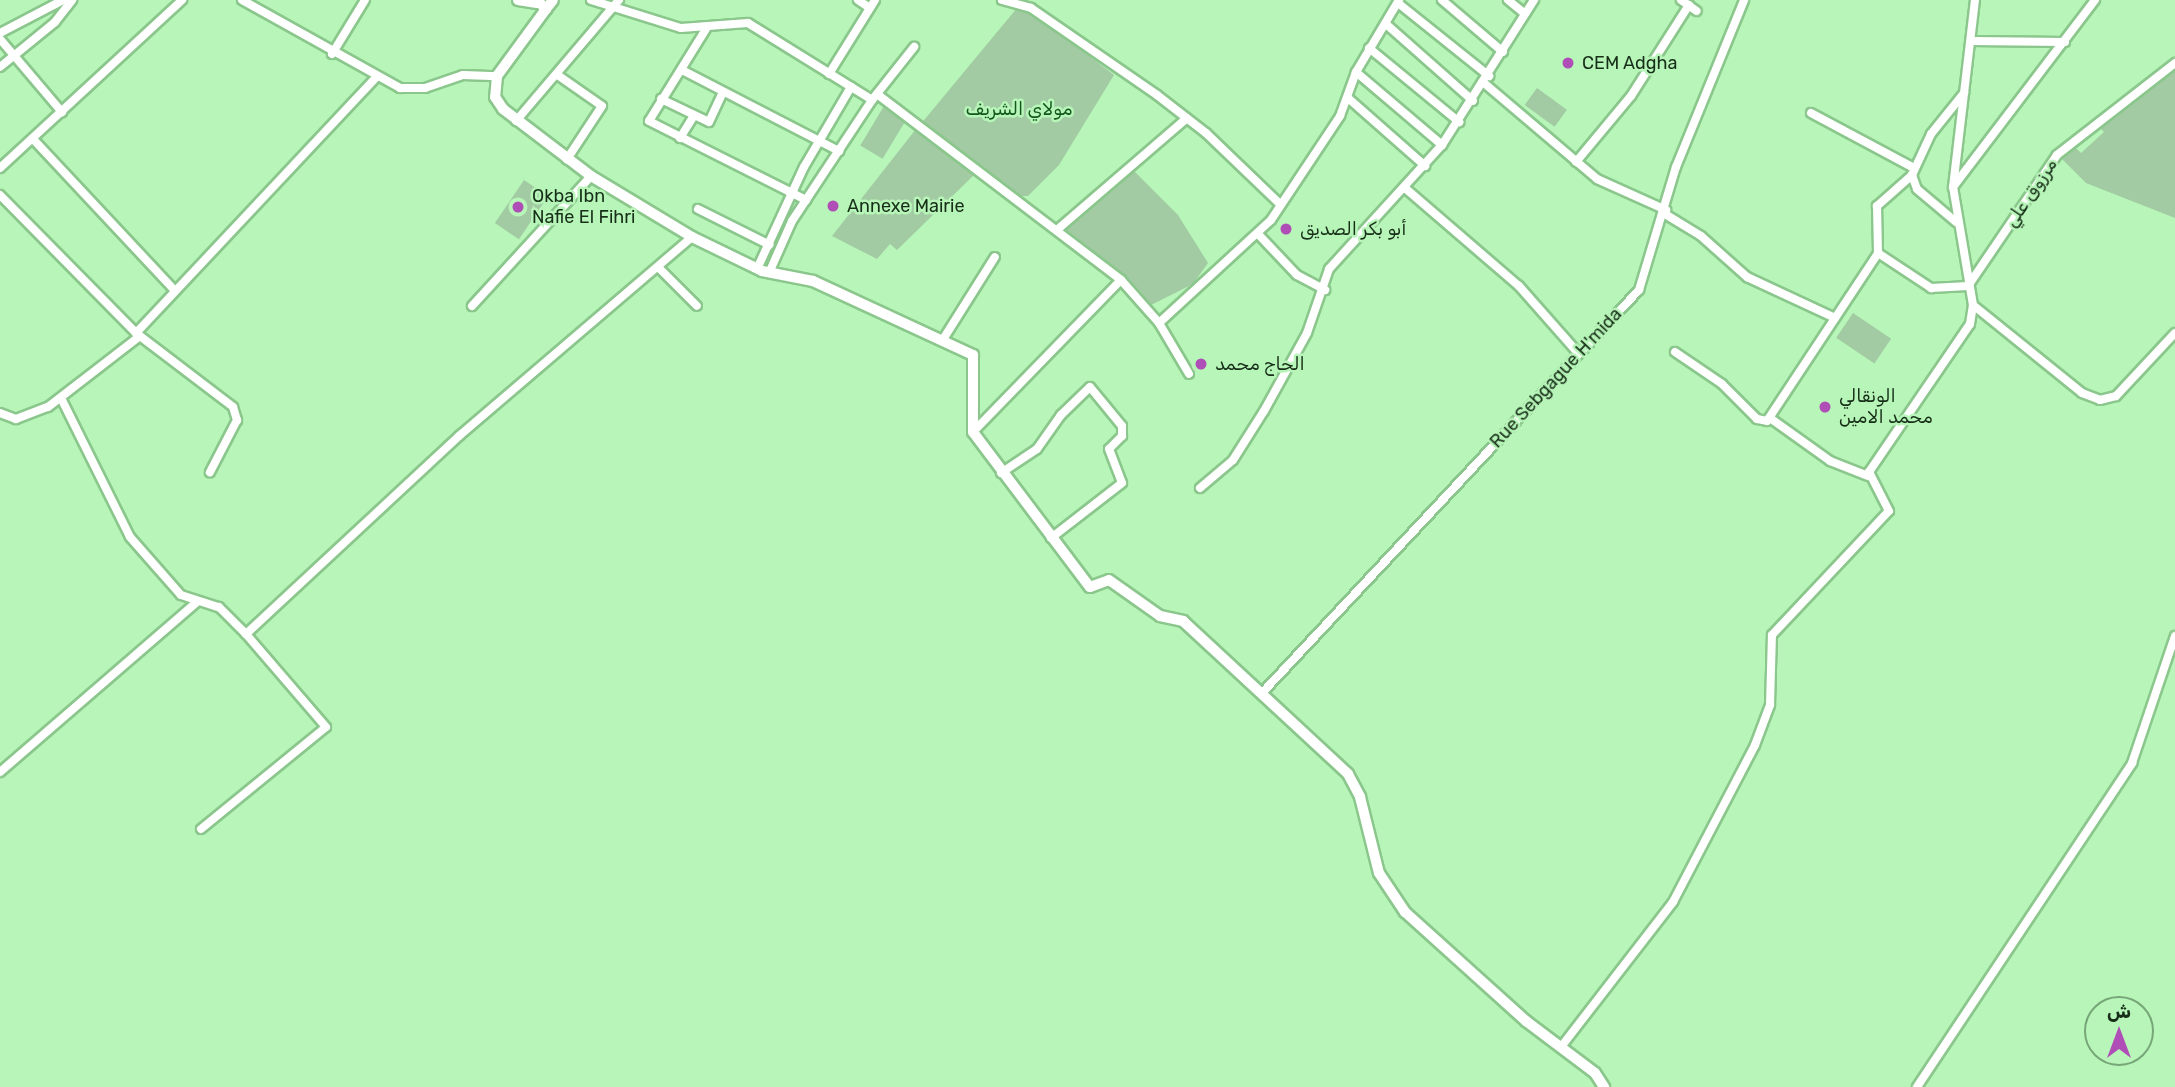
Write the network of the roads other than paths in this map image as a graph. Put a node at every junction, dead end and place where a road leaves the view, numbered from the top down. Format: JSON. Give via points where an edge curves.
{"nodes":[{"id":1,"x":63,"y":0,"type":"edge"},
{"id":2,"x":72,"y":0,"type":"edge"},
{"id":3,"x":182,"y":0,"type":"edge"},
{"id":4,"x":242,"y":0,"type":"edge"},
{"id":5,"x":365,"y":0,"type":"edge"},
{"id":6,"x":518,"y":0,"type":"edge"},
{"id":7,"x":591,"y":0,"type":"edge"},
{"id":8,"x":619,"y":0,"type":"edge"},
{"id":9,"x":858,"y":0,"type":"edge"},
{"id":10,"x":1002,"y":0,"type":"edge"},
{"id":11,"x":1411,"y":0,"type":"edge"},
{"id":12,"x":1442,"y":0,"type":"edge"},
{"id":13,"x":1508,"y":0,"type":"edge"},
{"id":14,"x":1534,"y":0,"type":"edge"},
{"id":15,"x":1744,"y":0,"type":"edge"},
{"id":16,"x":1975,"y":0,"type":"edge"},
{"id":17,"x":2095,"y":0,"type":"edge"},
{"id":18,"x":1685,"y":2,"type":"edge"},
{"id":19,"x":543,"y":3,"type":"edge"},
{"id":20,"x":873,"y":4,"type":"edge"},
{"id":21,"x":1400,"y":4,"type":"edge"},
{"id":22,"x":613,"y":8,"type":"junction"},
{"id":23,"x":1697,"y":11,"type":"dead end"},
{"id":24,"x":1525,"y":13,"type":"junction"},
{"id":25,"x":1386,"y":24,"type":"junction"},
{"id":26,"x":706,"y":29,"type":"junction"},
{"id":27,"x":0,"y":33,"type":"edge"},
{"id":28,"x":0,"y":38,"type":"edge"},
{"id":29,"x":1971,"y":41,"type":"junction"},
{"id":30,"x":2065,"y":41,"type":"junction"},
{"id":31,"x":914,"y":47,"type":"dead end"},
{"id":32,"x":1369,"y":48,"type":"junction"},
{"id":33,"x":1503,"y":52,"type":"junction"},
{"id":34,"x":332,"y":54,"type":"junction"},
{"id":35,"x":14,"y":55,"type":"junction"},
{"id":36,"x":2175,"y":63,"type":"edge"},
{"id":37,"x":0,"y":66,"type":"edge"},
{"id":38,"x":682,"y":70,"type":"junction"},
{"id":39,"x":1356,"y":72,"type":"junction"},
{"id":40,"x":829,"y":74,"type":"junction"},
{"id":41,"x":497,"y":76,"type":"junction"},
{"id":42,"x":559,"y":76,"type":"junction"},
{"id":43,"x":376,"y":77,"type":"junction"},
{"id":44,"x":1487,"y":79,"type":"junction"},
{"id":45,"x":851,"y":87,"type":"junction"},
{"id":46,"x":1964,"y":93,"type":"junction"},
{"id":47,"x":722,"y":94,"type":"junction"},
{"id":48,"x":875,"y":97,"type":"junction"},
{"id":49,"x":1348,"y":98,"type":"junction"},
{"id":50,"x":660,"y":99,"type":"junction"},
{"id":51,"x":1473,"y":101,"type":"junction"},
{"id":52,"x":62,"y":112,"type":"junction"},
{"id":53,"x":1811,"y":113,"type":"dead end"},
{"id":54,"x":694,"y":116,"type":"junction"},
{"id":55,"x":1187,"y":118,"type":"junction"},
{"id":56,"x":516,"y":121,"type":"junction"},
{"id":57,"x":1459,"y":122,"type":"junction"},
{"id":58,"x":680,"y":138,"type":"junction"},
{"id":59,"x":33,"y":139,"type":"junction"},
{"id":60,"x":818,"y":141,"type":"junction"},
{"id":61,"x":1442,"y":145,"type":"junction"},
{"id":62,"x":839,"y":151,"type":"junction"},
{"id":63,"x":567,"y":159,"type":"junction"},
{"id":64,"x":1576,"y":162,"type":"junction"},
{"id":65,"x":1424,"y":166,"type":"junction"},
{"id":66,"x":0,"y":168,"type":"edge"},
{"id":67,"x":1913,"y":172,"type":"junction"},
{"id":68,"x":591,"y":176,"type":"junction"},
{"id":69,"x":1953,"y":187,"type":"junction"},
{"id":70,"x":1405,"y":188,"type":"junction"},
{"id":71,"x":791,"y":194,"type":"junction"},
{"id":72,"x":0,"y":195,"type":"edge"},
{"id":73,"x":806,"y":200,"type":"junction"},
{"id":74,"x":1280,"y":204,"type":"junction"},
{"id":75,"x":698,"y":209,"type":"dead end"},
{"id":76,"x":1665,"y":212,"type":"junction"},
{"id":77,"x":1956,"y":222,"type":"junction"},
{"id":78,"x":1058,"y":229,"type":"junction"},
{"id":79,"x":1259,"y":235,"type":"junction"},
{"id":80,"x":692,"y":237,"type":"junction"},
{"id":81,"x":770,"y":245,"type":"junction"},
{"id":82,"x":1878,"y":253,"type":"junction"},
{"id":83,"x":995,"y":257,"type":"dead end"},
{"id":84,"x":660,"y":269,"type":"junction"},
{"id":85,"x":757,"y":269,"type":"junction"},
{"id":86,"x":769,"y":273,"type":"junction"},
{"id":87,"x":1121,"y":280,"type":"junction"},
{"id":88,"x":1968,"y":286,"type":"junction"},
{"id":89,"x":1325,"y":290,"type":"junction"},
{"id":90,"x":175,"y":291,"type":"junction"},
{"id":91,"x":1973,"y":305,"type":"junction"},
{"id":92,"x":472,"y":306,"type":"dead end"},
{"id":93,"x":697,"y":306,"type":"dead end"},
{"id":94,"x":1835,"y":318,"type":"junction"},
{"id":95,"x":1159,"y":323,"type":"junction"},
{"id":96,"x":2175,"y":333,"type":"edge"},
{"id":97,"x":138,"y":334,"type":"junction"},
{"id":98,"x":942,"y":341,"type":"junction"},
{"id":99,"x":1675,"y":352,"type":"dead end"},
{"id":100,"x":1578,"y":353,"type":"junction"},
{"id":101,"x":1189,"y":374,"type":"dead end"},
{"id":102,"x":61,"y":398,"type":"junction"},
{"id":103,"x":0,"y":413,"type":"edge"},
{"id":104,"x":1770,"y":418,"type":"junction"},
{"id":105,"x":973,"y":432,"type":"junction"},
{"id":106,"x":209,"y":472,"type":"dead end"},
{"id":107,"x":1001,"y":473,"type":"junction"},
{"id":108,"x":1868,"y":476,"type":"junction"},
{"id":109,"x":1200,"y":488,"type":"dead end"},
{"id":110,"x":1051,"y":538,"type":"junction"},
{"id":111,"x":196,"y":603,"type":"junction"},
{"id":112,"x":246,"y":634,"type":"junction"},
{"id":113,"x":2175,"y":636,"type":"edge"},
{"id":114,"x":1262,"y":693,"type":"junction"},
{"id":115,"x":0,"y":772,"type":"edge"},
{"id":116,"x":201,"y":829,"type":"dead end"},
{"id":117,"x":1561,"y":1047,"type":"junction"},
{"id":118,"x":1604,"y":1087,"type":"edge"},
{"id":119,"x":1917,"y":1087,"type":"edge"}],
"edges":[{"from":1,"to":27,"type":"street"},
{"from":2,"to":35,"type":"street"},
{"from":3,"to":52,"type":"street"},
{"from":4,"to":34,"type":"street"},
{"from":5,"to":34,"type":"street"},
{"from":6,"to":19,"type":"street"},
{"from":7,"to":22,"type":"street"},
{"from":8,"to":22,"type":"street"},
{"from":9,"to":20,"type":"street"},
{"from":10,"to":55,"type":"street","via":[[1031,8]]},
{"from":11,"to":21,"type":"street"},
{"from":12,"to":33,"type":"street"},
{"from":13,"to":24,"type":"street"},
{"from":14,"to":24,"type":"street"},
{"from":15,"to":76,"type":"street","name":"Rue Sebgague H'mida","via":[[1687,135]]},
{"from":16,"to":29,"type":"street"},
{"from":17,"to":30,"type":"street"},
{"from":18,"to":23,"type":"street"},
{"from":18,"to":64,"type":"street","via":[[1631,96]]},
{"from":19,"to":41,"type":"street"},
{"from":20,"to":40,"type":"street"},
{"from":21,"to":25,"type":"street"},
{"from":21,"to":44,"type":"street"},
{"from":22,"to":26,"type":"street"},
{"from":22,"to":42,"type":"street"},
{"from":24,"to":33,"type":"street"},
{"from":25,"to":32,"type":"street"},
{"from":25,"to":51,"type":"street"},
{"from":26,"to":38,"type":"street"},
{"from":26,"to":40,"type":"street","via":[[748,23]]},
{"from":28,"to":35,"type":"street"},
{"from":29,"to":30,"type":"street"},
{"from":29,"to":46,"type":"street"},
{"from":30,"to":69,"type":"street"},
{"from":31,"to":48,"type":"street"},
{"from":32,"to":39,"type":"street"},
{"from":32,"to":57,"type":"street"},
{"from":33,"to":44,"type":"street"},
{"from":34,"to":43,"type":"street"},
{"from":35,"to":37,"type":"street"},
{"from":35,"to":52,"type":"street"},
{"from":36,"to":88,"type":"street","name":"مرزوق علي","via":[[2057,155]]},
{"from":38,"to":47,"type":"street"},
{"from":38,"to":50,"type":"street"},
{"from":39,"to":49,"type":"street"},
{"from":39,"to":61,"type":"street"},
{"from":40,"to":45,"type":"street"},
{"from":41,"to":43,"type":"street","via":[[453,76],[418,89]]},
{"from":41,"to":56,"type":"street","via":[[495,97]]},
{"from":42,"to":56,"type":"street"},
{"from":42,"to":63,"type":"street","via":[[602,106]]},
{"from":43,"to":90,"type":"street"},
{"from":44,"to":51,"type":"street"},
{"from":44,"to":64,"type":"street"},
{"from":45,"to":48,"type":"street"},
{"from":45,"to":60,"type":"street"},
{"from":46,"to":67,"type":"street"},
{"from":46,"to":69,"type":"street"},
{"from":47,"to":54,"type":"street","via":[[709,122]]},
{"from":47,"to":60,"type":"street"},
{"from":48,"to":62,"type":"street"},
{"from":48,"to":78,"type":"street"},
{"from":49,"to":65,"type":"street"},
{"from":49,"to":74,"type":"street"},
{"from":50,"to":54,"type":"street"},
{"from":50,"to":58,"type":"street","via":[[649,121]]},
{"from":51,"to":57,"type":"street"},
{"from":52,"to":59,"type":"street"},
{"from":53,"to":67,"type":"street"},
{"from":54,"to":58,"type":"street"},
{"from":55,"to":74,"type":"street"},
{"from":55,"to":78,"type":"street"},
{"from":56,"to":63,"type":"street"},
{"from":57,"to":61,"type":"street"},
{"from":58,"to":71,"type":"street"},
{"from":59,"to":66,"type":"street"},
{"from":59,"to":90,"type":"street"},
{"from":60,"to":62,"type":"street"},
{"from":60,"to":71,"type":"street"},
{"from":61,"to":65,"type":"street"},
{"from":62,"to":73,"type":"street"},
{"from":63,"to":68,"type":"street"},
{"from":64,"to":76,"type":"street","via":[[1604,183]]},
{"from":65,"to":70,"type":"street"},
{"from":67,"to":77,"type":"street","via":[[1917,189]]},
{"from":67,"to":82,"type":"street","via":[[1877,206]]},
{"from":68,"to":80,"type":"street"},
{"from":68,"to":92,"type":"street"},
{"from":69,"to":77,"type":"street"},
{"from":70,"to":89,"type":"street","via":[[1329,269]]},
{"from":70,"to":100,"type":"street","via":[[1519,286]]},
{"from":71,"to":73,"type":"street"},
{"from":71,"to":81,"type":"street"},
{"from":72,"to":97,"type":"street"},
{"from":73,"to":86,"type":"street"},
{"from":74,"to":79,"type":"street"},
{"from":75,"to":81,"type":"street"},
{"from":76,"to":94,"type":"street","via":[[1701,236],[1747,277]]},
{"from":76,"to":100,"type":"street","name":"Rue Sebgague H'mida","via":[[1644,284]]},
{"from":77,"to":88,"type":"street"},
{"from":78,"to":87,"type":"street"},
{"from":79,"to":89,"type":"street","via":[[1297,275]]},
{"from":79,"to":95,"type":"street"},
{"from":80,"to":84,"type":"street"},
{"from":80,"to":85,"type":"street"},
{"from":81,"to":85,"type":"street"},
{"from":82,"to":88,"type":"street","via":[[1931,288]]},
{"from":82,"to":94,"type":"street"},
{"from":83,"to":98,"type":"street"},
{"from":84,"to":93,"type":"street"},
{"from":84,"to":112,"type":"street","via":[[458,436]]},
{"from":85,"to":86,"type":"street"},
{"from":86,"to":98,"type":"street","via":[[813,281]]},
{"from":87,"to":95,"type":"street"},
{"from":87,"to":105,"type":"street"},
{"from":88,"to":91,"type":"street"},
{"from":89,"to":109,"type":"street","via":[[1255,427],[1233,460]]},
{"from":90,"to":97,"type":"street"},
{"from":91,"to":96,"type":"street","via":[[2082,393],[2100,400],[2116,396]]},
{"from":91,"to":108,"type":"street","via":[[1957,349]]},
{"from":94,"to":104,"type":"street"},
{"from":95,"to":101,"type":"street"},
{"from":97,"to":102,"type":"street"},
{"from":97,"to":106,"type":"street","via":[[237,412]]},
{"from":98,"to":105,"type":"street","via":[[976,359]]},
{"from":99,"to":104,"type":"street","via":[[1722,384],[1760,421]]},
{"from":100,"to":114,"type":"street","name":"Rue Sebgague H'mida"},
{"from":102,"to":103,"type":"street","via":[[16,419]]},
{"from":102,"to":111,"type":"street","via":[[130,537],[181,595]]},
{"from":104,"to":108,"type":"street","via":[[1830,461]]},
{"from":105,"to":107,"type":"street"},
{"from":107,"to":110,"type":"street"},
{"from":107,"to":110,"type":"street","via":[[1037,449],[1061,415],[1090,387],[1122,426],[1122,436],[1109,449],[1122,483]]},
{"from":108,"to":117,"type":"street","via":[[1889,512],[1772,635],[1770,705],[1749,758],[1673,902]]},
{"from":110,"to":114,"type":"street","via":[[1090,587],[1109,580],[1160,616],[1183,621]]},
{"from":111,"to":112,"type":"street","via":[[219,607]]},
{"from":111,"to":115,"type":"street"},
{"from":112,"to":116,"type":"street","via":[[326,727]]},
{"from":113,"to":119,"type":"street","via":[[2132,763]]},
{"from":114,"to":117,"type":"street","via":[[1355,784],[1379,873],[1405,912]]},
{"from":117,"to":118,"type":"street"}]}
